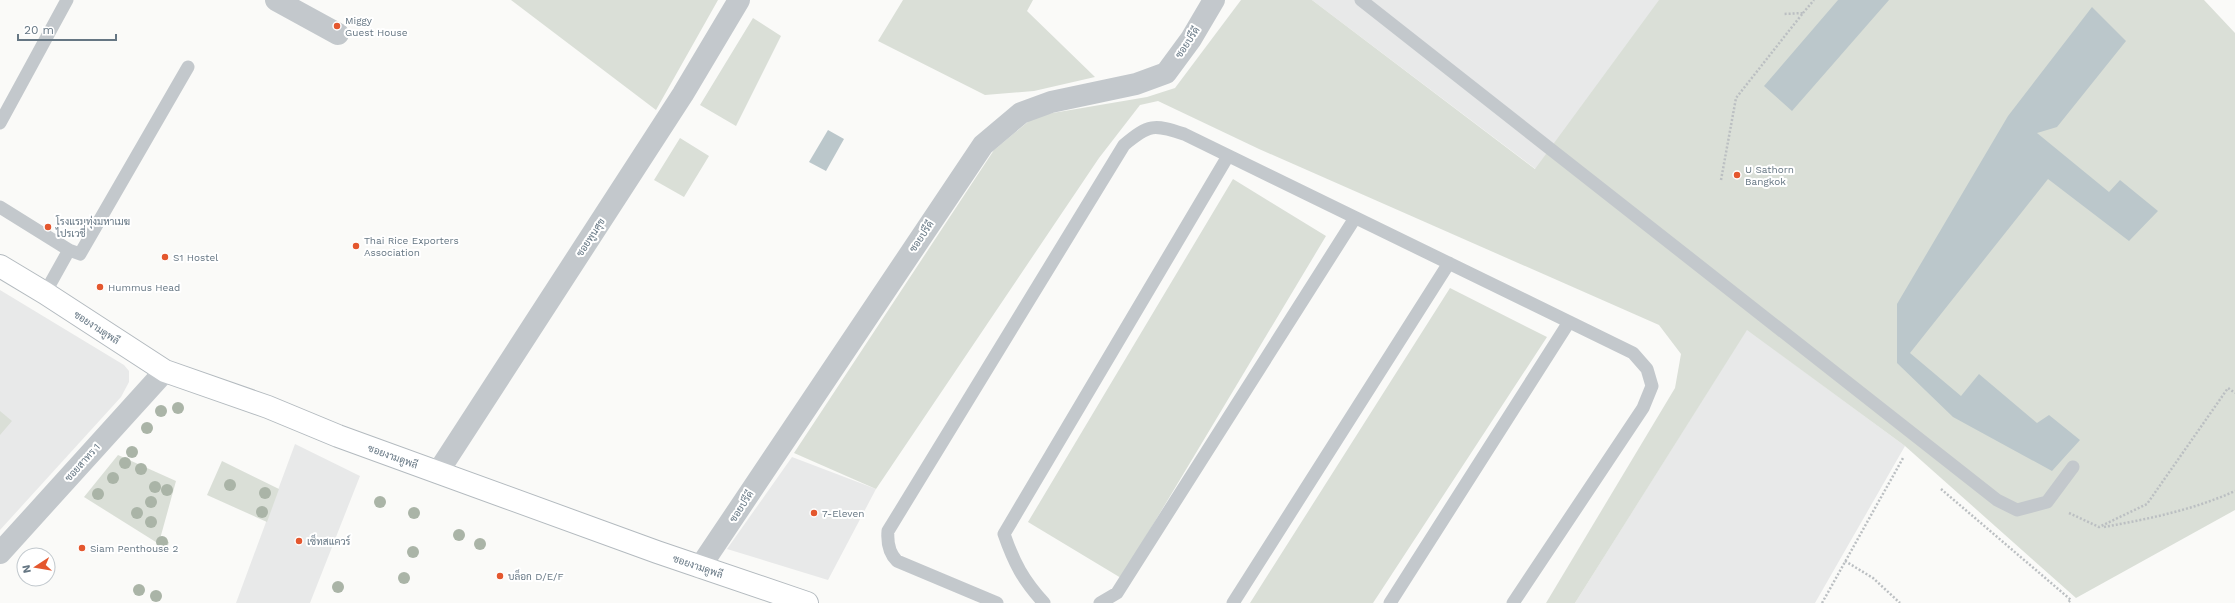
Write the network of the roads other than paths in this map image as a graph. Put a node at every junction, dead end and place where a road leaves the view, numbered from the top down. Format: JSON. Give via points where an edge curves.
{"nodes":[{"id":1,"x":67,"y":0,"type":"edge"},
{"id":2,"x":276,"y":0,"type":"edge"},
{"id":3,"x":739,"y":0,"type":"edge"},
{"id":4,"x":1214,"y":0,"type":"edge"},
{"id":5,"x":1361,"y":0,"type":"edge"},
{"id":6,"x":338,"y":34,"type":"dead end"},
{"id":7,"x":188,"y":68,"type":"dead end"},
{"id":8,"x":0,"y":123,"type":"edge"},
{"id":9,"x":1228,"y":156,"type":"junction"},
{"id":10,"x":0,"y":207,"type":"edge"},
{"id":11,"x":1355,"y":218,"type":"junction"},
{"id":12,"x":69,"y":250,"type":"junction"},
{"id":13,"x":1449,"y":263,"type":"junction"},
{"id":14,"x":0,"y":266,"type":"edge"},
{"id":15,"x":45,"y":293,"type":"junction"},
{"id":16,"x":1569,"y":322,"type":"junction"},
{"id":17,"x":165,"y":371,"type":"junction"},
{"id":18,"x":2073,"y":467,"type":"dead end"},
{"id":19,"x":438,"y":472,"type":"junction"},
{"id":20,"x":0,"y":553,"type":"edge"},
{"id":21,"x":700,"y":567,"type":"junction"},
{"id":22,"x":807,"y":603,"type":"edge"},
{"id":23,"x":997,"y":603,"type":"edge"},
{"id":24,"x":1044,"y":603,"type":"edge"},
{"id":25,"x":1100,"y":603,"type":"edge"},
{"id":26,"x":1233,"y":603,"type":"edge"},
{"id":27,"x":1390,"y":603,"type":"edge"},
{"id":28,"x":1513,"y":603,"type":"edge"}],
"edges":[{"from":1,"to":8,"type":"lane"},
{"from":2,"to":6,"type":"street"},
{"from":3,"to":19,"type":"street","name":"ซอยพูนศุข","via":[[683,94]]},
{"from":4,"to":21,"type":"street","name":"ซอยปรีดี","via":[[1191,39],[1166,73],[1136,84],[1051,102],[1021,113],[983,145]]},
{"from":5,"to":18,"type":"lane","via":[[1997,500],[2017,510],[2047,502]]},
{"from":7,"to":12,"type":"lane","via":[[80,254]]},
{"from":9,"to":11,"type":"lane"},
{"from":9,"to":23,"type":"lane","via":[[1184,134],[1160,126],[1139,132],[1124,145],[892,521],[887,541],[891,555],[897,561]]},
{"from":9,"to":24,"type":"lane","via":[[1004,534],[1012,560]]},
{"from":10,"to":12,"type":"lane"},
{"from":11,"to":13,"type":"lane"},
{"from":11,"to":25,"type":"lane","via":[[1117,593]]},
{"from":12,"to":15,"type":"lane"},
{"from":13,"to":16,"type":"lane"},
{"from":13,"to":26,"type":"lane"},
{"from":14,"to":15,"type":"street","name":"ซอยงามดูพลี"},
{"from":15,"to":17,"type":"street","name":"ซอยงามดูพลี"},
{"from":16,"to":27,"type":"lane"},
{"from":16,"to":28,"type":"lane","via":[[1633,353],[1647,369],[1652,386],[1643,408]]},
{"from":17,"to":19,"type":"street","name":"ซอยงามดูพลี"},
{"from":17,"to":20,"type":"street","name":"ซอยสาทร 1"},
{"from":19,"to":21,"type":"street","name":"ซอยงามดูพลี"},
{"from":21,"to":22,"type":"street","name":"ซอยงามดูพลี"}]}
